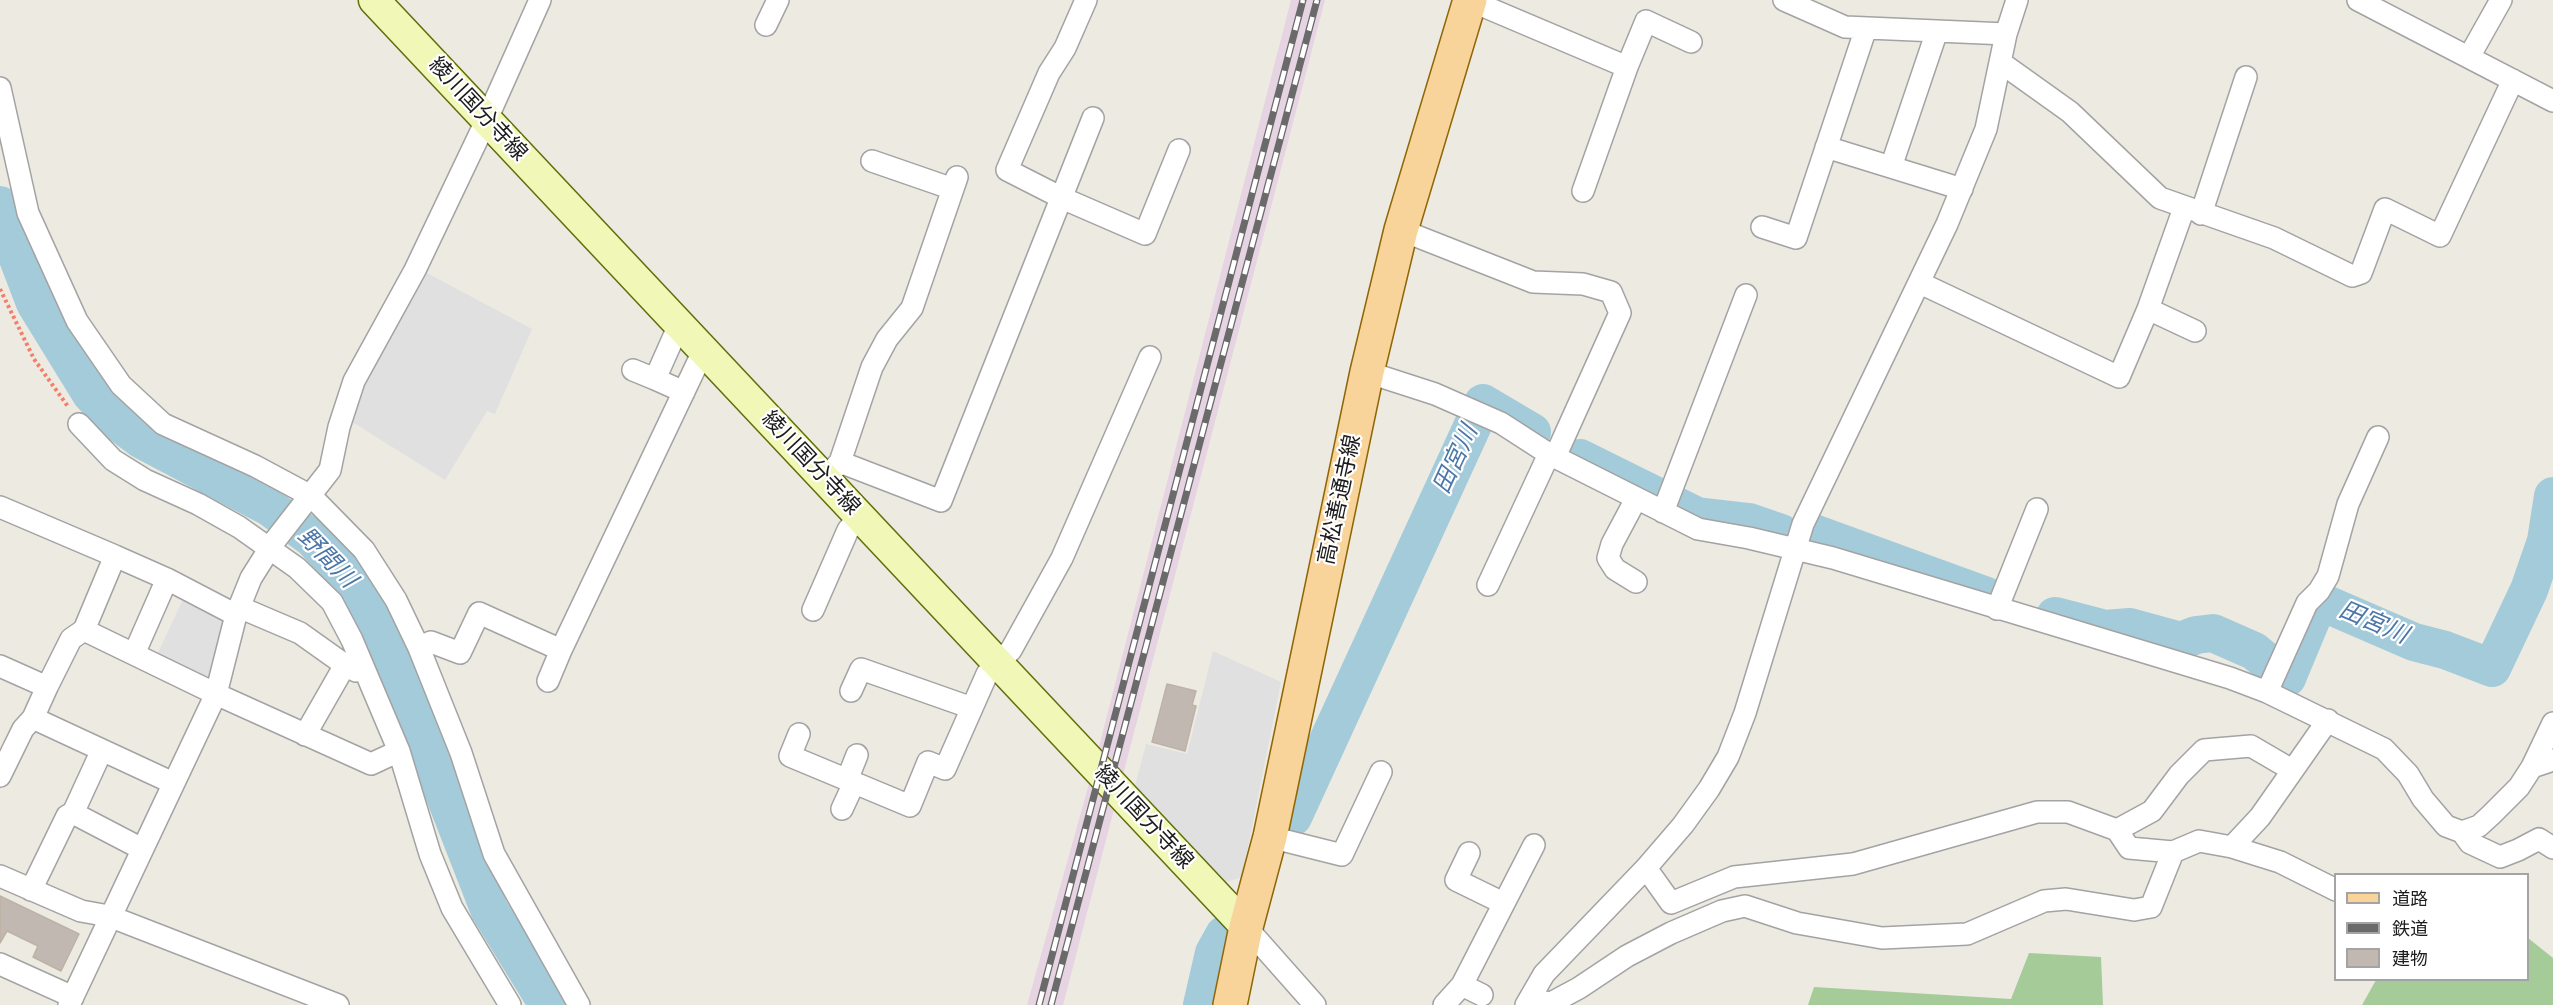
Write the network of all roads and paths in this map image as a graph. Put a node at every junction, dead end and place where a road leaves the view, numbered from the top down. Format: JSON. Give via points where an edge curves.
{"nodes":[{"id":1,"x":374,"y":0,"type":"edge"},
{"id":2,"x":540,"y":0,"type":"edge"},
{"id":3,"x":778,"y":0,"type":"edge"},
{"id":4,"x":1086,"y":0,"type":"edge"},
{"id":5,"x":1470,"y":0,"type":"edge"},
{"id":6,"x":1784,"y":0,"type":"edge"},
{"id":7,"x":2017,"y":0,"type":"edge"},
{"id":8,"x":2358,"y":0,"type":"edge"},
{"id":9,"x":2501,"y":0,"type":"edge"},
{"id":10,"x":766,"y":25,"type":"dead end"},
{"id":11,"x":1866,"y":28,"type":"junction"},
{"id":12,"x":1936,"y":31,"type":"junction"},
{"id":13,"x":2006,"y":33,"type":"junction"},
{"id":14,"x":1690,"y":42,"type":"dead end"},
{"id":15,"x":2469,"y":57,"type":"junction"},
{"id":16,"x":2000,"y":62,"type":"junction"},
{"id":17,"x":1627,"y":67,"type":"junction"},
{"id":18,"x":2246,"y":77,"type":"dead end"},
{"id":19,"x":2513,"y":80,"type":"junction"},
{"id":20,"x":0,"y":88,"type":"edge"},
{"id":21,"x":2553,"y":101,"type":"edge"},
{"id":22,"x":1093,"y":118,"type":"dead end"},
{"id":23,"x":486,"y":121,"type":"junction"},
{"id":24,"x":1826,"y":147,"type":"junction"},
{"id":25,"x":1179,"y":150,"type":"dead end"},
{"id":26,"x":872,"y":161,"type":"dead end"},
{"id":27,"x":1891,"y":167,"type":"junction"},
{"id":28,"x":1962,"y":189,"type":"junction"},
{"id":29,"x":1583,"y":191,"type":"dead end"},
{"id":30,"x":1062,"y":198,"type":"junction"},
{"id":31,"x":2193,"y":211,"type":"junction"},
{"id":32,"x":1762,"y":227,"type":"dead end"},
{"id":33,"x":1401,"y":230,"type":"junction"},
{"id":34,"x":1920,"y":282,"type":"junction"},
{"id":35,"x":0,"y":289,"type":"edge"},
{"id":36,"x":1746,"y":295,"type":"dead end"},
{"id":37,"x":2148,"y":309,"type":"junction"},
{"id":38,"x":681,"y":327,"type":"junction"},
{"id":39,"x":2195,"y":331,"type":"dead end"},
{"id":40,"x":705,"y":353,"type":"junction"},
{"id":41,"x":1150,"y":357,"type":"dead end"},
{"id":42,"x":633,"y":370,"type":"dead end"},
{"id":43,"x":1367,"y":372,"type":"junction"},
{"id":44,"x":655,"y":379,"type":"junction"},
{"id":45,"x":684,"y":392,"type":"junction"},
{"id":46,"x":79,"y":424,"type":"joint"},
{"id":47,"x":2378,"y":437,"type":"dead end"},
{"id":48,"x":1556,"y":451,"type":"junction"},
{"id":49,"x":832,"y":471,"type":"junction"},
{"id":50,"x":308,"y":499,"type":"junction"},
{"id":51,"x":1636,"y":499,"type":"junction"},
{"id":52,"x":0,"y":507,"type":"edge"},
{"id":53,"x":2037,"y":509,"type":"dead end"},
{"id":54,"x":1663,"y":512,"type":"junction"},
{"id":55,"x":860,"y":517,"type":"junction"},
{"id":56,"x":271,"y":546,"type":"junction"},
{"id":57,"x":1794,"y":549,"type":"junction"},
{"id":58,"x":115,"y":556,"type":"junction"},
{"id":59,"x":167,"y":579,"type":"junction"},
{"id":60,"x":1635,"y":582,"type":"dead end"},
{"id":61,"x":1488,"y":585,"type":"dead end"},
{"id":62,"x":1997,"y":609,"type":"junction"},
{"id":63,"x":813,"y":610,"type":"dead end"},
{"id":64,"x":237,"y":611,"type":"junction"},
{"id":65,"x":84,"y":630,"type":"junction"},
{"id":66,"x":419,"y":648,"type":"junction"},
{"id":67,"x":561,"y":650,"type":"junction"},
{"id":68,"x":134,"y":654,"type":"junction"},
{"id":69,"x":997,"y":664,"type":"junction"},
{"id":70,"x":345,"y":665,"type":"junction"},
{"id":71,"x":0,"y":666,"type":"edge"},
{"id":72,"x":367,"y":677,"type":"junction"},
{"id":73,"x":2274,"y":678,"type":"junction"},
{"id":74,"x":548,"y":681,"type":"dead end"},
{"id":75,"x":47,"y":687,"type":"junction"},
{"id":76,"x":851,"y":691,"type":"dead end"},
{"id":77,"x":216,"y":694,"type":"junction"},
{"id":78,"x":972,"y":708,"type":"junction"},
{"id":79,"x":33,"y":718,"type":"junction"},
{"id":80,"x":2328,"y":720,"type":"junction"},
{"id":81,"x":2553,"y":723,"type":"edge"},
{"id":82,"x":799,"y":734,"type":"dead end"},
{"id":83,"x":305,"y":735,"type":"junction"},
{"id":84,"x":102,"y":750,"type":"junction"},
{"id":85,"x":399,"y":751,"type":"junction"},
{"id":86,"x":857,"y":755,"type":"dead end"},
{"id":87,"x":2553,"y":760,"type":"edge"},
{"id":88,"x":2532,"y":767,"type":"junction"},
{"id":89,"x":2292,"y":770,"type":"junction"},
{"id":90,"x":1381,"y":772,"type":"dead end"},
{"id":91,"x":0,"y":776,"type":"edge"},
{"id":92,"x":851,"y":781,"type":"junction"},
{"id":93,"x":173,"y":783,"type":"junction"},
{"id":94,"x":843,"y":809,"type":"dead end"},
{"id":95,"x":73,"y":813,"type":"junction"},
{"id":96,"x":2117,"y":830,"type":"junction"},
{"id":97,"x":2462,"y":832,"type":"junction"},
{"id":98,"x":1270,"y":837,"type":"junction"},
{"id":99,"x":1534,"y":845,"type":"dead end"},
{"id":100,"x":2232,"y":847,"type":"junction"},
{"id":101,"x":2553,"y":848,"type":"edge"},
{"id":102,"x":142,"y":849,"type":"junction"},
{"id":103,"x":2173,"y":852,"type":"junction"},
{"id":104,"x":1469,"y":853,"type":"dead end"},
{"id":105,"x":1646,"y":868,"type":"junction"},
{"id":106,"x":0,"y":876,"type":"edge"},
{"id":107,"x":2334,"y":889,"type":"edge"},
{"id":108,"x":31,"y":890,"type":"junction"},
{"id":109,"x":1503,"y":903,"type":"junction"},
{"id":110,"x":109,"y":916,"type":"junction"},
{"id":111,"x":1246,"y":927,"type":"junction"},
{"id":112,"x":0,"y":964,"type":"edge"},
{"id":113,"x":1462,"y":985,"type":"junction"},
{"id":114,"x":1482,"y":995,"type":"dead end"},
{"id":115,"x":71,"y":1001,"type":"edge"},
{"id":116,"x":1528,"y":1002,"type":"edge"},
{"id":117,"x":338,"y":1005,"type":"edge"},
{"id":118,"x":510,"y":1005,"type":"edge"},
{"id":119,"x":579,"y":1005,"type":"edge"},
{"id":120,"x":1230,"y":1005,"type":"edge"},
{"id":121,"x":1315,"y":1005,"type":"edge"},
{"id":122,"x":1444,"y":1005,"type":"edge"}],
"edges":[{"from":1,"to":23,"type":"main road","name":"綾川国分寺線"},
{"from":2,"to":23,"type":"street"},
{"from":3,"to":10,"type":"street"},
{"from":4,"to":30,"type":"street","via":[[1007,170]]},
{"from":5,"to":17,"type":"street"},
{"from":5,"to":33,"type":"main road","name":"高松善通寺線"},
{"from":6,"to":11,"type":"street","via":[[1845,27]]},
{"from":7,"to":13,"type":"street"},
{"from":8,"to":15,"type":"street"},
{"from":9,"to":15,"type":"street"},
{"from":11,"to":12,"type":"street"},
{"from":11,"to":24,"type":"street"},
{"from":12,"to":13,"type":"street"},
{"from":12,"to":27,"type":"street"},
{"from":13,"to":16,"type":"street"},
{"from":14,"to":17,"type":"street","via":[[1646,21]]},
{"from":15,"to":19,"type":"street"},
{"from":16,"to":28,"type":"street","via":[[1986,129]]},
{"from":16,"to":31,"type":"street","via":[[2070,112],[2160,198]]},
{"from":17,"to":29,"type":"street"},
{"from":18,"to":31,"type":"street"},
{"from":19,"to":21,"type":"street"},
{"from":19,"to":31,"type":"street","via":[[2440,236],[2385,209],[2361,273],[2352,276],[2274,238]]},
{"from":20,"to":50,"type":"street","via":[[28,213],[77,321],[121,385],[163,424],[255,466]]},
{"from":22,"to":30,"type":"street"},
{"from":23,"to":38,"type":"main road","name":"綾川国分寺線"},
{"from":23,"to":50,"type":"street","via":[[415,270],[354,381],[330,470]]},
{"from":24,"to":27,"type":"street"},
{"from":24,"to":32,"type":"street","via":[[1796,238]]},
{"from":25,"to":30,"type":"street","via":[[1145,234]]},
{"from":26,"to":49,"type":"street","via":[[955,183],[912,308],[886,339],[872,367]]},
{"from":27,"to":28,"type":"street"},
{"from":28,"to":34,"type":"street"},
{"from":30,"to":49,"type":"street","via":[[941,501]]},
{"from":31,"to":37,"type":"street"},
{"from":33,"to":43,"type":"main road","name":"高松善通寺線"},
{"from":33,"to":48,"type":"street","via":[[1533,282],[1583,284],[1611,292],[1620,314]]},
{"from":34,"to":37,"type":"street","via":[[2119,377]]},
{"from":34,"to":57,"type":"street"},
{"from":35,"to":46,"type":"path","via":[[34,359]]},
{"from":36,"to":54,"type":"street"},
{"from":37,"to":39,"type":"street"},
{"from":38,"to":40,"type":"main road","name":"綾川国分寺線"},
{"from":38,"to":44,"type":"street"},
{"from":40,"to":45,"type":"street"},
{"from":40,"to":49,"type":"main road","name":"綾川国分寺線"},
{"from":41,"to":69,"type":"street","via":[[1062,558],[1011,650]]},
{"from":42,"to":44,"type":"street"},
{"from":43,"to":48,"type":"street","via":[[1435,394]]},
{"from":43,"to":98,"type":"main road","name":"高松善通寺線"},
{"from":44,"to":45,"type":"street"},
{"from":45,"to":67,"type":"street"},
{"from":46,"to":56,"type":"street","via":[[113,460]]},
{"from":47,"to":73,"type":"street","via":[[2348,504],[2328,576],[2307,603]]},
{"from":48,"to":51,"type":"street"},
{"from":48,"to":61,"type":"street"},
{"from":49,"to":55,"type":"main road","name":"綾川国分寺線"},
{"from":50,"to":56,"type":"street"},
{"from":50,"to":66,"type":"street","via":[[364,550],[396,600]]},
{"from":51,"to":54,"type":"street"},
{"from":51,"to":60,"type":"street","via":[[1608,558],[1615,569]]},
{"from":52,"to":58,"type":"street"},
{"from":53,"to":62,"type":"street"},
{"from":54,"to":57,"type":"street","via":[[1698,529]]},
{"from":55,"to":63,"type":"street","via":[[848,530]]},
{"from":55,"to":69,"type":"main road","name":"綾川国分寺線"},
{"from":56,"to":64,"type":"street"},
{"from":56,"to":72,"type":"street","via":[[332,602]]},
{"from":57,"to":62,"type":"street"},
{"from":57,"to":105,"type":"street","via":[[1728,757],[1683,825]]},
{"from":58,"to":59,"type":"street"},
{"from":58,"to":65,"type":"street"},
{"from":59,"to":64,"type":"street"},
{"from":59,"to":68,"type":"street"},
{"from":62,"to":73,"type":"street","via":[[2230,678]]},
{"from":64,"to":70,"type":"street","via":[[300,633]]},
{"from":64,"to":77,"type":"street"},
{"from":65,"to":68,"type":"street"},
{"from":65,"to":75,"type":"street","via":[[71,639]]},
{"from":66,"to":67,"type":"street","via":[[431,642],[460,653],[479,614]]},
{"from":66,"to":119,"type":"street","via":[[461,753],[494,854]]},
{"from":67,"to":74,"type":"street"},
{"from":68,"to":77,"type":"street"},
{"from":69,"to":78,"type":"street","via":[[987,674]]},
{"from":69,"to":111,"type":"main road","name":"綾川国分寺線"},
{"from":70,"to":72,"type":"street"},
{"from":70,"to":83,"type":"street"},
{"from":71,"to":75,"type":"street"},
{"from":72,"to":85,"type":"street"},
{"from":73,"to":80,"type":"street"},
{"from":75,"to":79,"type":"street"},
{"from":76,"to":78,"type":"street","via":[[861,669]]},
{"from":77,"to":83,"type":"street"},
{"from":77,"to":93,"type":"street"},
{"from":78,"to":92,"type":"street","via":[[945,769],[928,762],[910,806]]},
{"from":79,"to":84,"type":"street"},
{"from":79,"to":91,"type":"street","via":[[23,729]]},
{"from":80,"to":89,"type":"street"},
{"from":80,"to":97,"type":"street","via":[[2384,749],[2408,774],[2446,826]]},
{"from":81,"to":88,"type":"street"},
{"from":82,"to":92,"type":"street","via":[[790,756]]},
{"from":83,"to":85,"type":"street","via":[[371,764]]},
{"from":84,"to":93,"type":"street"},
{"from":84,"to":95,"type":"street"},
{"from":85,"to":118,"type":"street","via":[[430,854],[452,908]]},
{"from":86,"to":92,"type":"street"},
{"from":87,"to":88,"type":"street"},
{"from":88,"to":97,"type":"street","via":[[2492,815]]},
{"from":89,"to":96,"type":"street","via":[[2251,746],[2204,750],[2152,810]]},
{"from":89,"to":100,"type":"street","via":[[2260,817]]},
{"from":90,"to":98,"type":"street","via":[[1342,855]]},
{"from":92,"to":94,"type":"street"},
{"from":93,"to":102,"type":"street"},
{"from":95,"to":102,"type":"street"},
{"from":95,"to":108,"type":"street","via":[[67,816]]},
{"from":96,"to":103,"type":"street","via":[[2129,848]]},
{"from":96,"to":105,"type":"street","via":[[2068,812],[2037,812],[1852,864],[1734,877],[1671,903]]},
{"from":97,"to":101,"type":"street","via":[[2470,843],[2500,856],[2539,839]]},
{"from":98,"to":111,"type":"main road","name":"高松善通寺線"},
{"from":99,"to":109,"type":"street"},
{"from":100,"to":103,"type":"street","via":[[2199,841]]},
{"from":100,"to":107,"type":"street","via":[[2280,862]]},
{"from":102,"to":110,"type":"street"},
{"from":103,"to":116,"type":"street","via":[[2151,907],[2134,910],[2066,899],[2044,901],[1967,934],[1882,938],[1797,923],[1746,906],[1722,911],[1671,933],[1551,1003]]},
{"from":104,"to":109,"type":"street","via":[[1456,880]]},
{"from":105,"to":116,"type":"street","via":[[1544,974]]},
{"from":106,"to":108,"type":"street"},
{"from":108,"to":110,"type":"street","via":[[81,911]]},
{"from":109,"to":113,"type":"street"},
{"from":110,"to":115,"type":"street"},
{"from":110,"to":117,"type":"street"},
{"from":111,"to":120,"type":"main road","name":"高松善通寺線"},
{"from":111,"to":121,"type":"street"},
{"from":112,"to":115,"type":"street"},
{"from":113,"to":114,"type":"street"},
{"from":113,"to":122,"type":"street"}]}
